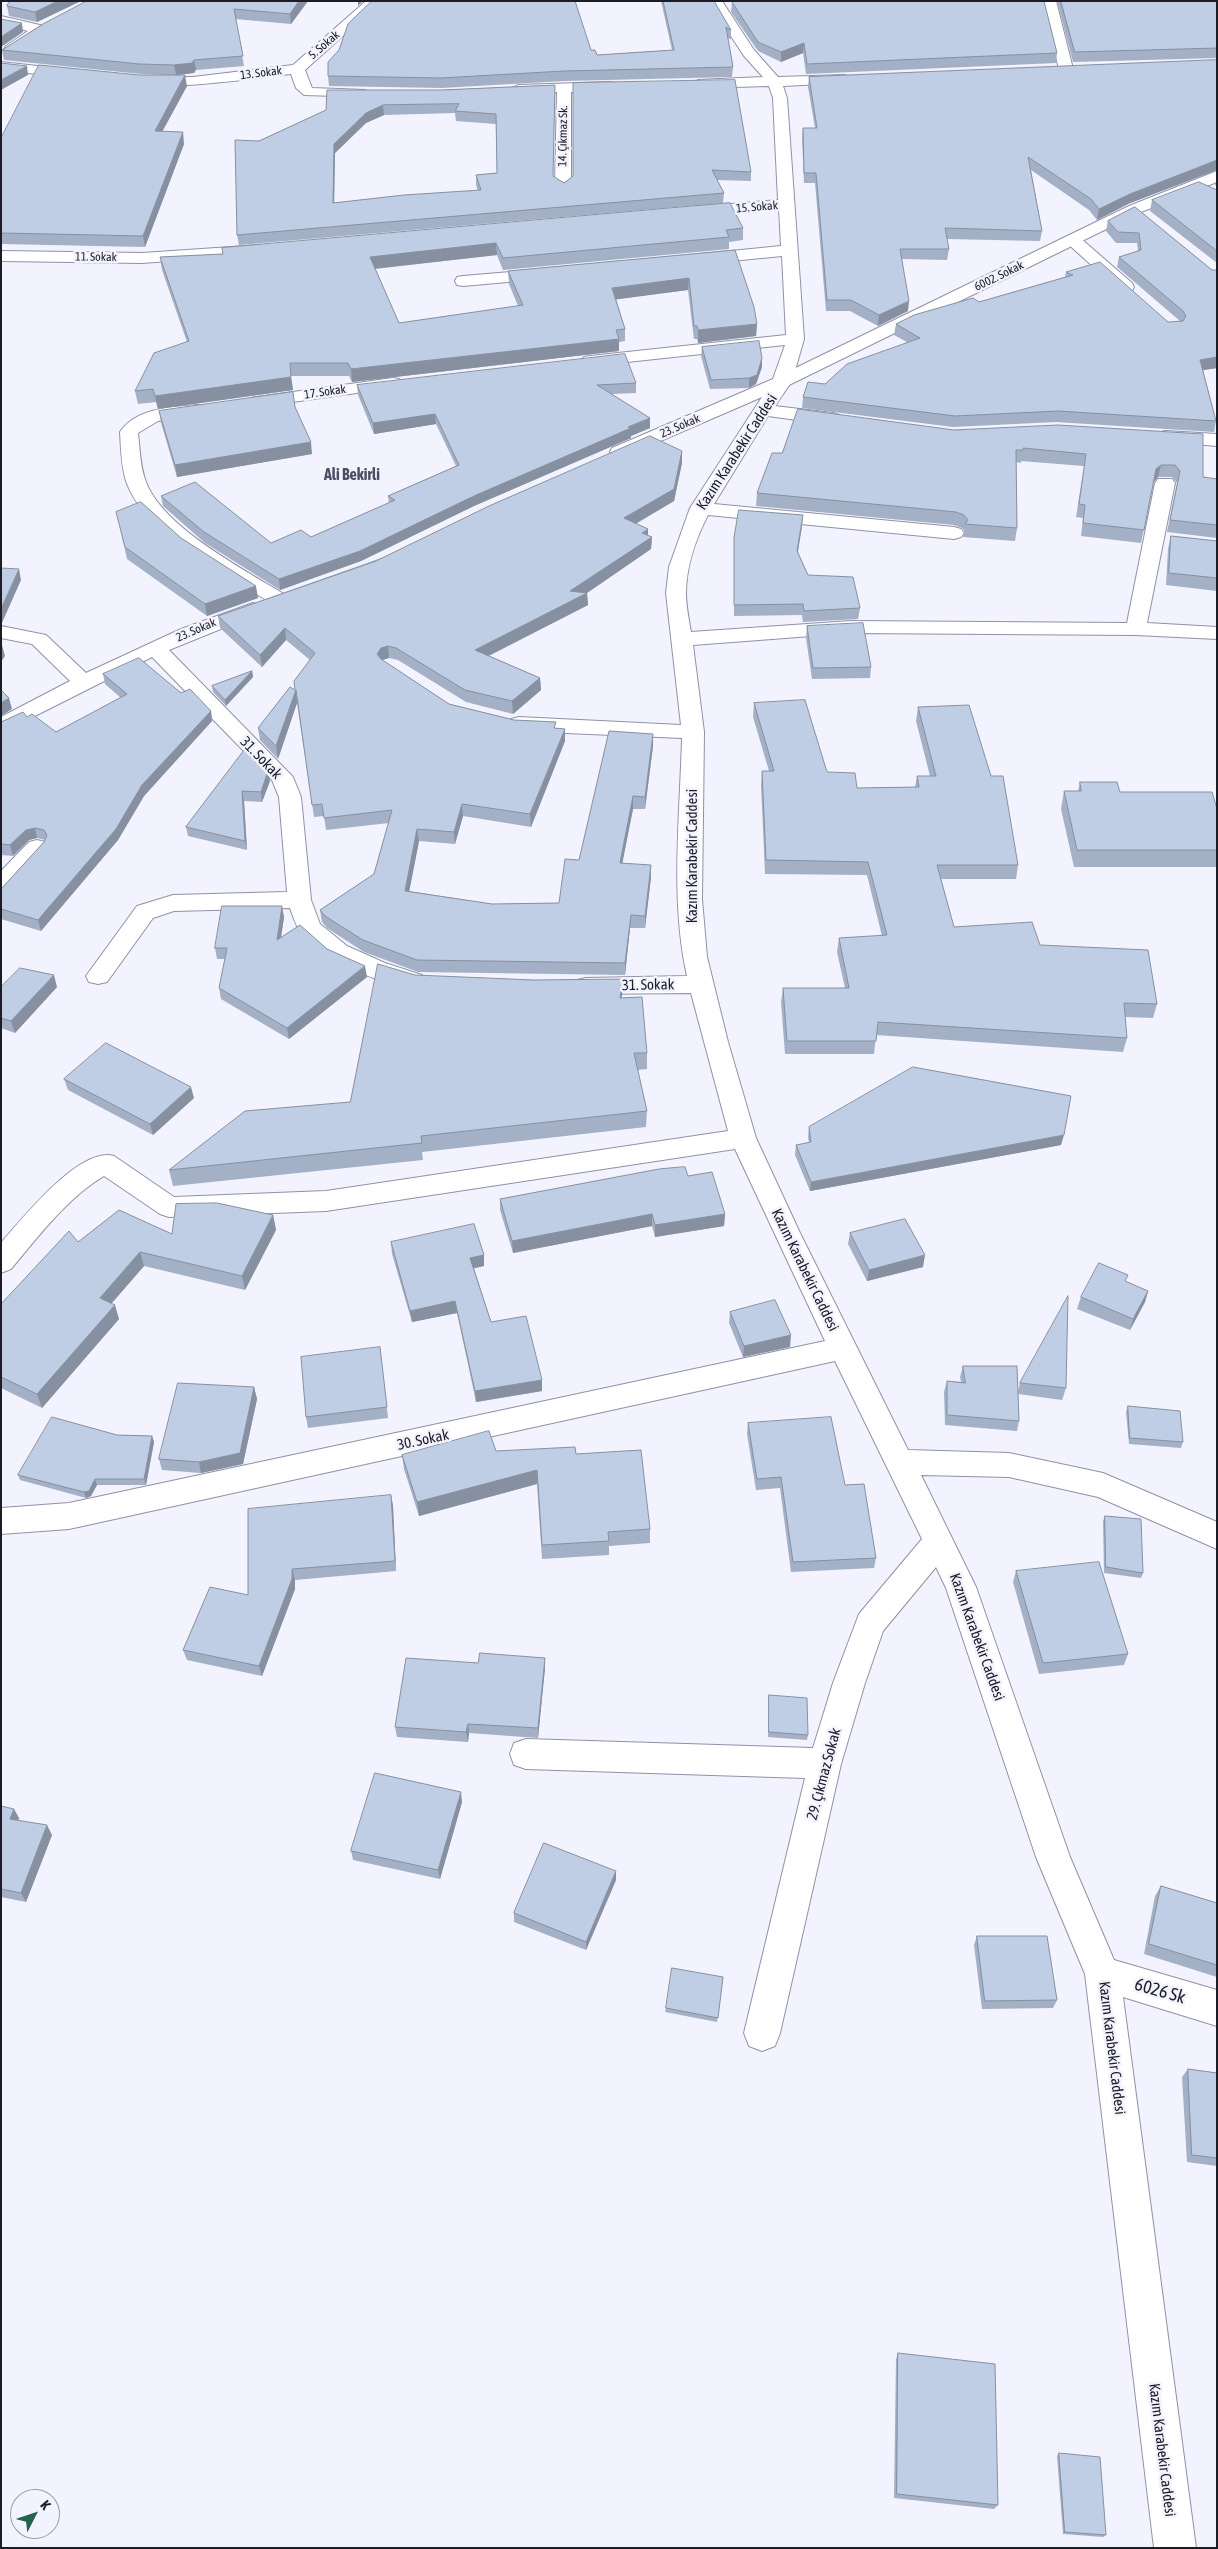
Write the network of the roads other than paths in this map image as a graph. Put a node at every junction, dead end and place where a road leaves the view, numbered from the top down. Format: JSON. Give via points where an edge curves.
{"nodes":[{"id":1,"x":375,"y":1,"type":"edge"},
{"id":2,"x":1050,"y":1,"type":"edge"},
{"id":3,"x":723,"y":4,"type":"edge"},
{"id":4,"x":1,"y":20,"type":"edge"},
{"id":5,"x":56,"y":21,"type":"edge"},
{"id":6,"x":39,"y":30,"type":"junction"},
{"id":7,"x":1,"y":56,"type":"edge"},
{"id":8,"x":1,"y":66,"type":"edge"},
{"id":9,"x":1085,"y":68,"type":"edge"},
{"id":10,"x":297,"y":69,"type":"junction"},
{"id":11,"x":1066,"y":69,"type":"junction"},
{"id":12,"x":1047,"y":70,"type":"edge"},
{"id":13,"x":91,"y":76,"type":"edge"},
{"id":14,"x":863,"y":78,"type":"edge"},
{"id":15,"x":133,"y":80,"type":"edge"},
{"id":16,"x":775,"y":82,"type":"junction"},
{"id":17,"x":687,"y":84,"type":"edge"},
{"id":18,"x":629,"y":85,"type":"edge"},
{"id":19,"x":564,"y":87,"type":"junction"},
{"id":20,"x":508,"y":90,"type":"edge"},
{"id":21,"x":383,"y":94,"type":"edge"},
{"id":22,"x":1217,"y":176,"type":"edge"},
{"id":23,"x":1197,"y":184,"type":"junction"},
{"id":24,"x":563,"y":186,"type":"edge"},
{"id":25,"x":1217,"y":195,"type":"edge"},
{"id":26,"x":786,"y":204,"type":"junction"},
{"id":27,"x":1135,"y":209,"type":"junction"},
{"id":28,"x":677,"y":214,"type":"edge"},
{"id":29,"x":1150,"y":221,"type":"edge"},
{"id":30,"x":1073,"y":240,"type":"junction"},
{"id":31,"x":280,"y":249,"type":"edge"},
{"id":32,"x":789,"y":250,"type":"junction"},
{"id":33,"x":1,"y":256,"type":"edge"},
{"id":34,"x":683,"y":260,"type":"edge"},
{"id":35,"x":560,"y":272,"type":"edge"},
{"id":36,"x":463,"y":282,"type":"dead end"},
{"id":37,"x":1137,"y":296,"type":"edge"},
{"id":38,"x":795,"y":339,"type":"junction"},
{"id":39,"x":570,"y":364,"type":"edge"},
{"id":40,"x":783,"y":381,"type":"junction"},
{"id":41,"x":406,"y":382,"type":"edge"},
{"id":42,"x":244,"y":404,"type":"edge"},
{"id":43,"x":214,"y":408,"type":"edge"},
{"id":44,"x":763,"y":410,"type":"junction"},
{"id":45,"x":848,"y":422,"type":"edge"},
{"id":46,"x":1149,"y":436,"type":"edge"},
{"id":47,"x":1217,"y":440,"type":"edge"},
{"id":48,"x":601,"y":460,"type":"edge"},
{"id":49,"x":1165,"y":483,"type":"edge"},
{"id":50,"x":700,"y":508,"type":"junction"},
{"id":51,"x":954,"y":533,"type":"edge"},
{"id":52,"x":1136,"y":629,"type":"junction"},
{"id":53,"x":1,"y":632,"type":"edge"},
{"id":54,"x":1217,"y":633,"type":"edge"},
{"id":55,"x":682,"y":639,"type":"junction"},
{"id":56,"x":155,"y":648,"type":"junction"},
{"id":57,"x":83,"y":682,"type":"junction"},
{"id":58,"x":499,"y":720,"type":"edge"},
{"id":59,"x":1,"y":726,"type":"edge"},
{"id":60,"x":692,"y":732,"type":"junction"},
{"id":61,"x":37,"y":847,"type":"edge"},
{"id":62,"x":1,"y":886,"type":"edge"},
{"id":63,"x":299,"y":900,"type":"junction"},
{"id":64,"x":98,"y":976,"type":"dead end"},
{"id":65,"x":437,"y":983,"type":"edge"},
{"id":66,"x":700,"y":984,"type":"junction"},
{"id":67,"x":564,"y":987,"type":"edge"},
{"id":68,"x":743,"y":1138,"type":"junction"},
{"id":69,"x":1,"y":1262,"type":"edge"},
{"id":70,"x":844,"y":1348,"type":"junction"},
{"id":71,"x":901,"y":1462,"type":"junction"},
{"id":72,"x":1,"y":1521,"type":"edge"},
{"id":73,"x":1217,"y":1536,"type":"edge"},
{"id":74,"x":939,"y":1540,"type":"junction"},
{"id":75,"x":526,"y":1754,"type":"dead end"},
{"id":76,"x":825,"y":1764,"type":"junction"},
{"id":77,"x":1102,"y":1974,"type":"junction"},
{"id":78,"x":1217,"y":2008,"type":"edge"},
{"id":79,"x":762,"y":2033,"type":"dead end"},
{"id":80,"x":1175,"y":2548,"type":"edge"}],
"edges":[{"from":1,"to":10,"type":"street","name":"5. Sokak"},
{"from":2,"to":11,"type":"street"},
{"from":3,"to":16,"type":"street","name":"Kazım Karabekir Caddesi","via":[[749,53]]},
{"from":4,"to":6,"type":"street"},
{"from":5,"to":6,"type":"street"},
{"from":6,"to":7,"type":"street"},
{"from":8,"to":13,"type":"street"},
{"from":9,"to":11,"type":"street"},
{"from":10,"to":15,"type":"street","name":"13. Sokak","via":[[193,81]]},
{"from":10,"to":21,"type":"street","name":"13. Sokak","via":[[303,88],[309,92]]},
{"from":11,"to":12,"type":"street"},
{"from":14,"to":16,"type":"street"},
{"from":16,"to":17,"type":"street"},
{"from":16,"to":26,"type":"street","name":"Kazım Karabekir Caddesi","via":[[780,98]]},
{"from":18,"to":19,"type":"street"},
{"from":19,"to":20,"type":"street"},
{"from":19,"to":24,"type":"street","name":"14. Çıkmaz Sk."},
{"from":22,"to":23,"type":"street","name":"6002. Sokak"},
{"from":23,"to":25,"type":"street"},
{"from":23,"to":27,"type":"street","name":"6002. Sokak"},
{"from":26,"to":28,"type":"street","name":"15. Sokak"},
{"from":26,"to":32,"type":"street","name":"Kazım Karabekir Caddesi"},
{"from":27,"to":29,"type":"street"},
{"from":27,"to":30,"type":"street","name":"6002. Sokak"},
{"from":30,"to":37,"type":"street"},
{"from":30,"to":40,"type":"street","name":"6002. Sokak"},
{"from":31,"to":33,"type":"street","name":"11. Sokak","via":[[142,258]]},
{"from":32,"to":34,"type":"street"},
{"from":32,"to":38,"type":"street","name":"Kazım Karabekir Caddesi"},
{"from":35,"to":36,"type":"street"},
{"from":38,"to":39,"type":"street"},
{"from":38,"to":40,"type":"street","name":"Kazım Karabekir Caddesi"},
{"from":40,"to":44,"type":"street","name":"Kazım Karabekir Caddesi"},
{"from":40,"to":48,"type":"street","name":"23. Sokak"},
{"from":41,"to":42,"type":"street","name":"17. Sokak"},
{"from":43,"to":56,"type":"street","name":"23. Sokak","via":[[156,416],[136,424],[129,432],[138,488],[160,517],[182,536],[289,597],[205,625]]},
{"from":44,"to":45,"type":"street"},
{"from":44,"to":50,"type":"street","name":"Kazım Karabekir Caddesi"},
{"from":46,"to":47,"type":"street"},
{"from":49,"to":52,"type":"street","via":[[1163,540]]},
{"from":50,"to":51,"type":"street"},
{"from":50,"to":55,"type":"street","name":"Kazım Karabekir Caddesi","via":[[683,546],[677,573],[676,593]]},
{"from":52,"to":54,"type":"street"},
{"from":52,"to":55,"type":"street","via":[[851,627]]},
{"from":53,"to":57,"type":"street","via":[[39,639]]},
{"from":55,"to":60,"type":"street","name":"Kazım Karabekir Caddesi"},
{"from":56,"to":57,"type":"street","name":"23. Sokak"},
{"from":56,"to":63,"type":"street","name":"31. Sokak","via":[[282,777],[290,797]]},
{"from":57,"to":59,"type":"street","name":"23. Sokak"},
{"from":58,"to":60,"type":"street"},
{"from":60,"to":66,"type":"street","name":"Kazım Karabekir Caddesi","via":[[690,899]]},
{"from":61,"to":62,"type":"street"},
{"from":63,"to":64,"type":"street","via":[[173,903],[145,912]]},
{"from":63,"to":65,"type":"street","name":"31. Sokak","via":[[310,928],[338,952],[417,982]]},
{"from":66,"to":67,"type":"street","name":"31. Sokak"},
{"from":66,"to":68,"type":"street","name":"Kazım Karabekir Caddesi"},
{"from":68,"to":69,"type":"street","via":[[326,1201],[169,1207],[104,1163],[87,1171]]},
{"from":68,"to":70,"type":"street","name":"Kazım Karabekir Caddesi","via":[[786,1234]]},
{"from":70,"to":71,"type":"street","name":"Kazım Karabekir Caddesi"},
{"from":70,"to":72,"type":"street","name":"30. Sokak","via":[[69,1516]]},
{"from":71,"to":73,"type":"street","via":[[1010,1464],[1103,1486]]},
{"from":71,"to":74,"type":"street","name":"Kazım Karabekir Caddesi"},
{"from":74,"to":76,"type":"street","name":"29. Çıkmaz Sokak","via":[[870,1624]]},
{"from":74,"to":77,"type":"street","name":"Kazım Karabekir Caddesi","via":[[961,1587],[1054,1857]]},
{"from":75,"to":76,"type":"street"},
{"from":76,"to":79,"type":"street","name":"29. Çıkmaz Sokak"},
{"from":77,"to":78,"type":"street","name":"6026 Sk"},
{"from":77,"to":80,"type":"street","name":"Kazım Karabekir Caddesi"}]}
